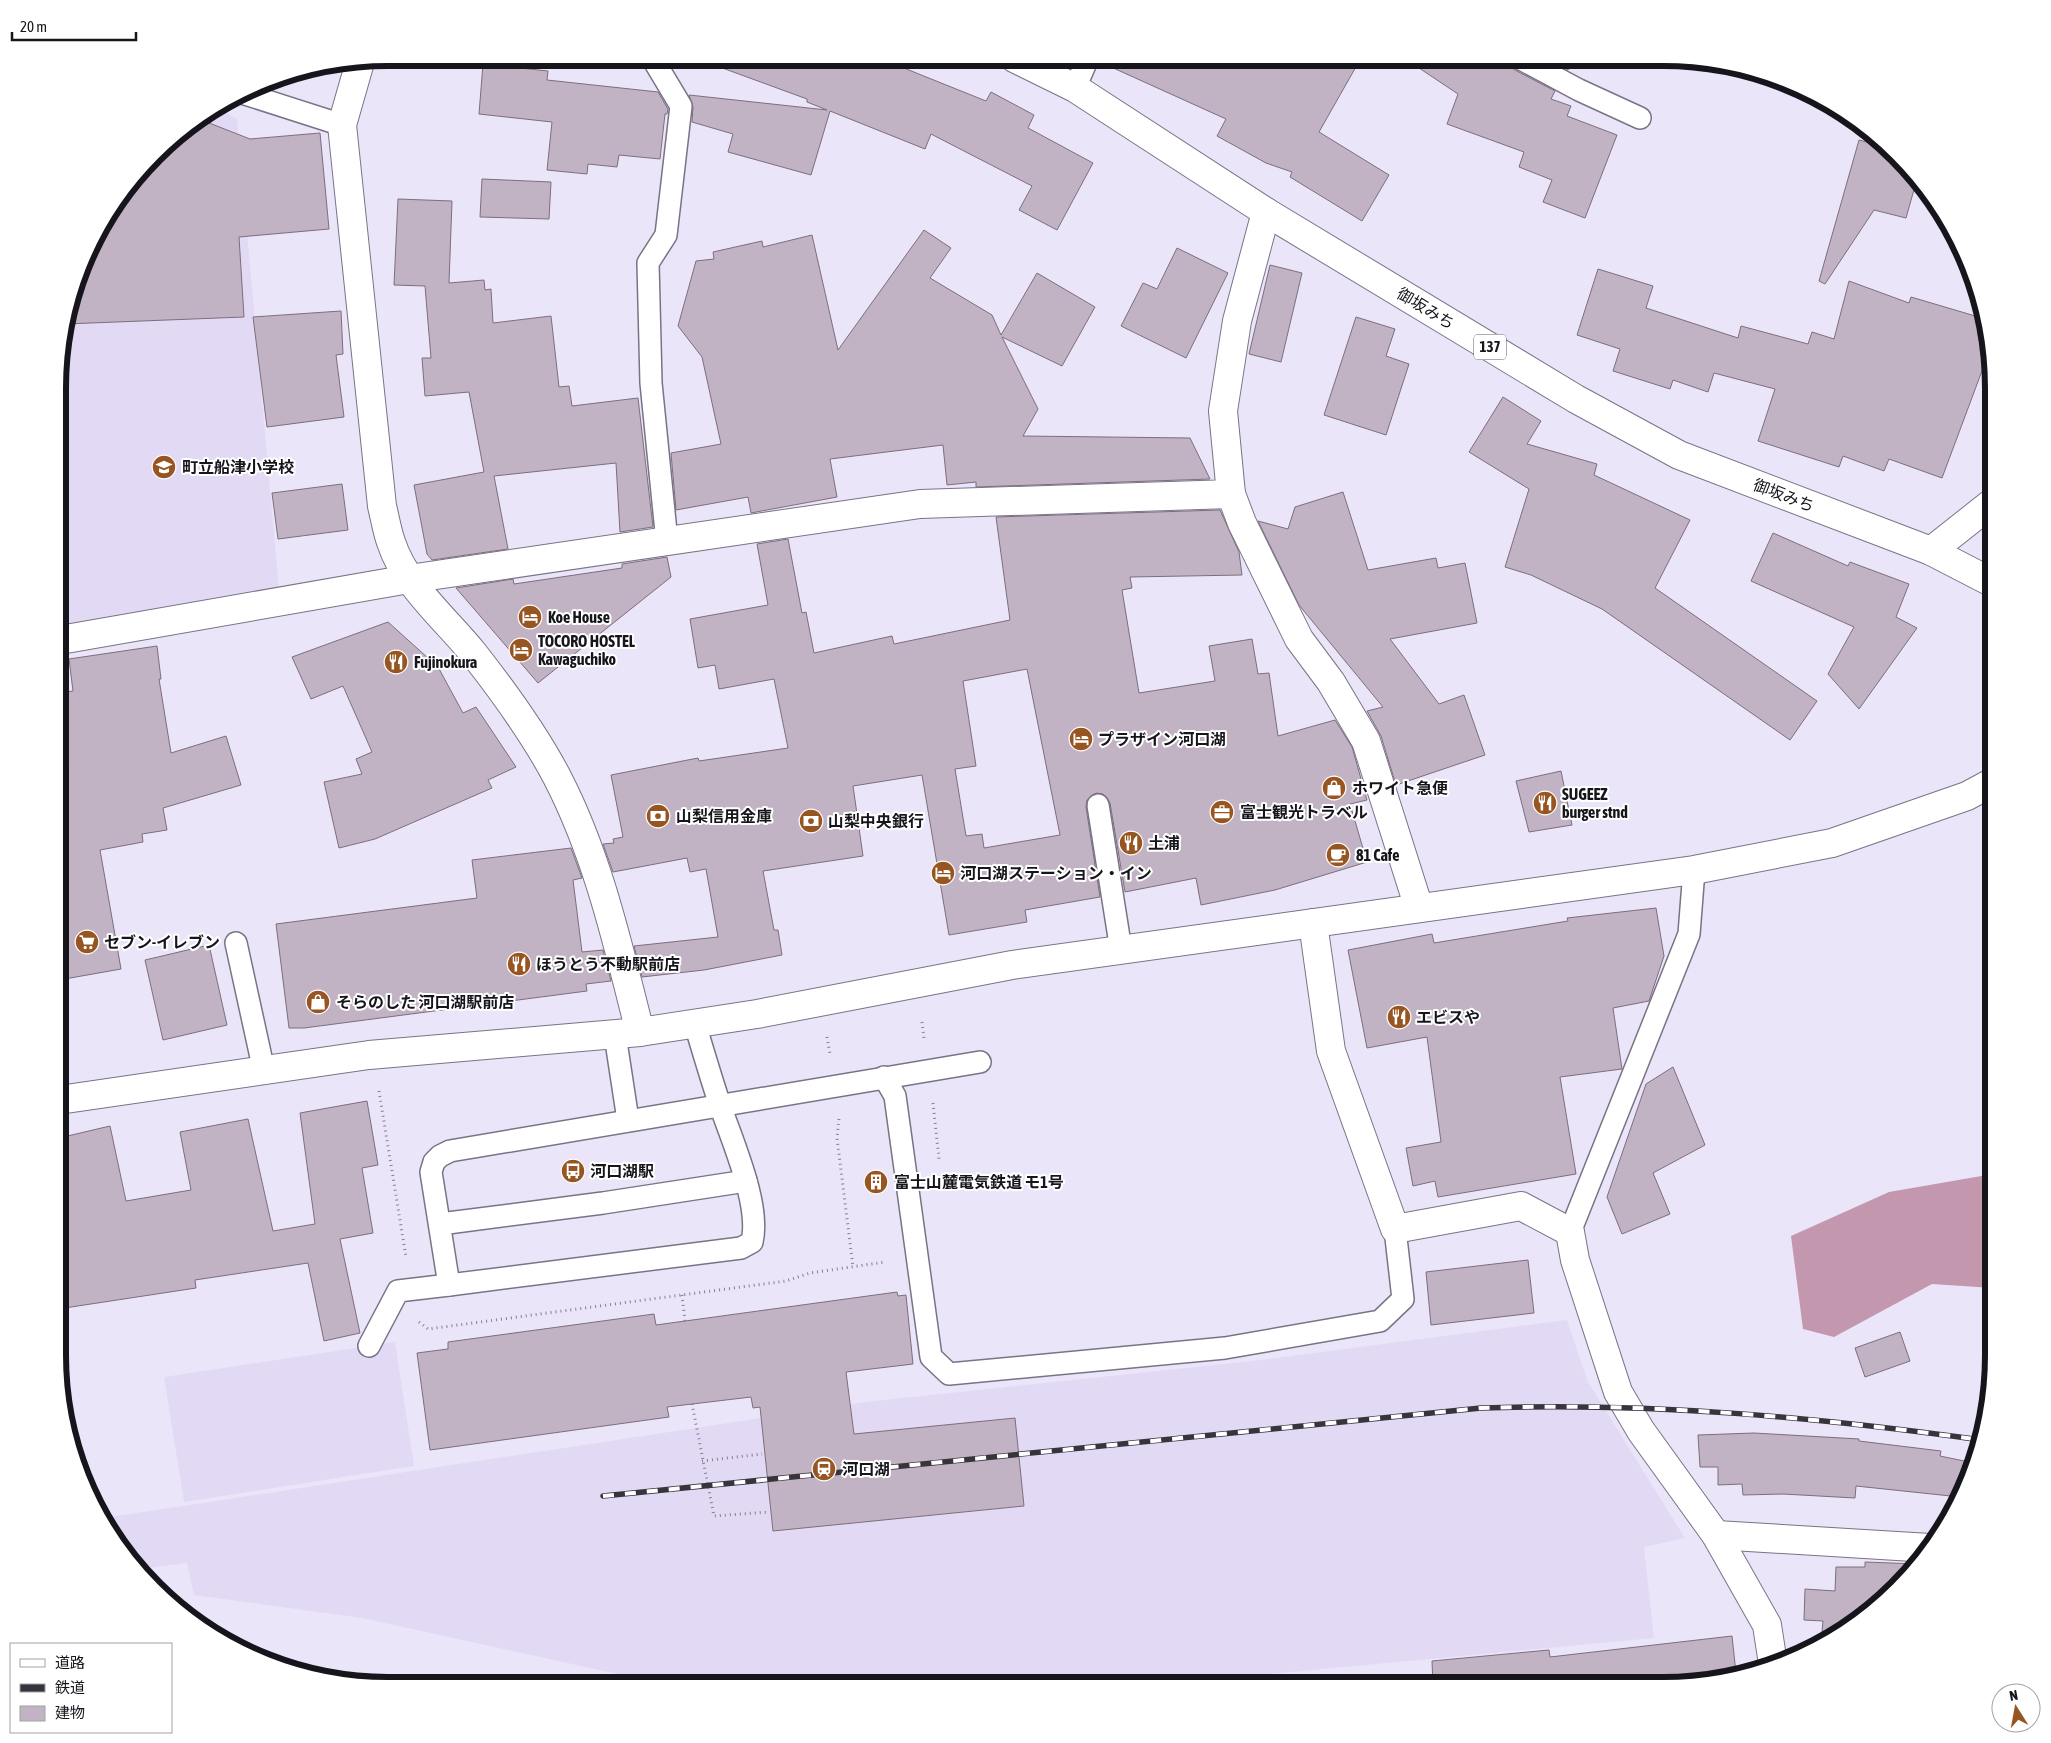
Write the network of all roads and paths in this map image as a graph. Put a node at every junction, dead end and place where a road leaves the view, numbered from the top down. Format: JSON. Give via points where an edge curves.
{"nodes":[{"id":1,"x":657,"y":66,"type":"edge"},
{"id":2,"x":1030,"y":66,"type":"edge"},
{"id":3,"x":1085,"y":66,"type":"edge"},
{"id":4,"x":1533,"y":66,"type":"edge"},
{"id":5,"x":358,"y":68,"type":"edge"},
{"id":6,"x":1075,"y":88,"type":"junction"},
{"id":7,"x":252,"y":96,"type":"edge"},
{"id":8,"x":1640,"y":118,"type":"dead end"},
{"id":9,"x":342,"y":126,"type":"junction"},
{"id":10,"x":1266,"y":212,"type":"junction"},
{"id":11,"x":1231,"y":494,"type":"junction"},
{"id":12,"x":1985,"y":508,"type":"edge"},
{"id":13,"x":667,"y":542,"type":"junction"},
{"id":14,"x":1931,"y":551,"type":"junction"},
{"id":15,"x":409,"y":578,"type":"junction"},
{"id":16,"x":1985,"y":579,"type":"edge"},
{"id":17,"x":66,"y":639,"type":"edge"},
{"id":18,"x":1985,"y":786,"type":"edge"},
{"id":19,"x":1098,"y":805,"type":"dead end"},
{"id":20,"x":1694,"y":870,"type":"junction"},
{"id":21,"x":1419,"y":908,"type":"junction"},
{"id":22,"x":1313,"y":924,"type":"junction"},
{"id":23,"x":236,"y":943,"type":"dead end"},
{"id":24,"x":1121,"y":950,"type":"junction"},
{"id":25,"x":694,"y":1024,"type":"junction"},
{"id":26,"x":627,"y":1034,"type":"junction"},
{"id":27,"x":827,"y":1037,"type":"dead end"},
{"id":28,"x":980,"y":1062,"type":"dead end"},
{"id":29,"x":264,"y":1071,"type":"junction"},
{"id":30,"x":884,"y":1077,"type":"junction"},
{"id":31,"x":836,"y":1085,"type":"junction"},
{"id":32,"x":66,"y":1099,"type":"edge"},
{"id":33,"x":720,"y":1106,"type":"junction"},
{"id":34,"x":628,"y":1120,"type":"junction"},
{"id":35,"x":746,"y":1181,"type":"junction"},
{"id":36,"x":440,"y":1224,"type":"junction"},
{"id":37,"x":1396,"y":1229,"type":"junction"},
{"id":38,"x":1570,"y":1232,"type":"junction"},
{"id":39,"x":853,"y":1267,"type":"dead end"},
{"id":40,"x":449,"y":1285,"type":"junction"},
{"id":41,"x":682,"y":1295,"type":"dead end"},
{"id":42,"x":685,"y":1321,"type":"dead end"},
{"id":43,"x":369,"y":1346,"type":"dead end"},
{"id":44,"x":692,"y":1404,"type":"dead end"},
{"id":45,"x":762,"y":1454,"type":"dead end"},
{"id":46,"x":702,"y":1461,"type":"junction"},
{"id":47,"x":768,"y":1512,"type":"dead end"},
{"id":48,"x":1716,"y":1535,"type":"junction"},
{"id":49,"x":1921,"y":1547,"type":"edge"},
{"id":50,"x":1772,"y":1658,"type":"edge"}],
"edges":[{"from":1,"to":13,"type":"lane","via":[[681,106],[666,235],[648,263],[651,383]]},
{"from":2,"to":6,"type":"main road","name":"御坂みち","number":"137"},
{"from":3,"to":6,"type":"lane"},
{"from":4,"to":8,"type":"lane"},
{"from":5,"to":9,"type":"main road"},
{"from":6,"to":10,"type":"main road","name":"御坂みち","number":"137"},
{"from":7,"to":9,"type":"lane"},
{"from":9,"to":15,"type":"main road","via":[[382,506],[391,544]]},
{"from":10,"to":11,"type":"main road","via":[[1237,320],[1223,411]]},
{"from":10,"to":14,"type":"main road","name":"御坂みち","number":"137","via":[[1576,399],[1679,455]]},
{"from":11,"to":13,"type":"main road","via":[[920,504]]},
{"from":11,"to":21,"type":"main road","via":[[1298,639],[1331,682],[1366,741]]},
{"from":12,"to":14,"type":"main road"},
{"from":13,"to":15,"type":"main road"},
{"from":14,"to":16,"type":"main road","name":"御坂みち","number":"137"},
{"from":15,"to":17,"type":"main road"},
{"from":15,"to":26,"type":"main road","via":[[474,655],[557,776],[584,839],[613,923]]},
{"from":18,"to":20,"type":"main road","via":[[1967,796],[1832,844]]},
{"from":19,"to":24,"type":"lane"},
{"from":20,"to":21,"type":"main road"},
{"from":20,"to":38,"type":"lane","via":[[1689,934]]},
{"from":21,"to":22,"type":"main road"},
{"from":22,"to":24,"type":"main road"},
{"from":22,"to":37,"type":"main road","via":[[1331,1051]]},
{"from":23,"to":29,"type":"lane"},
{"from":24,"to":25,"type":"main road","via":[[1012,965]]},
{"from":25,"to":26,"type":"main road"},
{"from":25,"to":33,"type":"lane"},
{"from":26,"to":29,"type":"main road","via":[[369,1055]]},
{"from":26,"to":34,"type":"lane"},
{"from":27,"to":31,"type":"path"},
{"from":28,"to":30,"type":"lane"},
{"from":29,"to":32,"type":"main road"},
{"from":30,"to":31,"type":"lane"},
{"from":30,"to":37,"type":"lane","via":[[895,1096],[931,1357],[949,1374],[1225,1348],[1380,1321],[1403,1299]]},
{"from":31,"to":33,"type":"lane"},
{"from":31,"to":39,"type":"path","via":[[841,1109],[837,1138]]},
{"from":33,"to":34,"type":"lane"},
{"from":33,"to":35,"type":"lane"},
{"from":34,"to":36,"type":"lane","via":[[517,1138],[450,1151],[440,1156],[431,1172]]},
{"from":35,"to":36,"type":"lane"},
{"from":35,"to":40,"type":"lane","via":[[755,1230],[752,1242],[742,1248]]},
{"from":36,"to":40,"type":"lane"},
{"from":37,"to":38,"type":"main road","via":[[1521,1206]]},
{"from":38,"to":48,"type":"main road","via":[[1575,1260],[1618,1392],[1640,1431]]},
{"from":40,"to":43,"type":"lane","via":[[398,1291]]},
{"from":41,"to":42,"type":"path"},
{"from":44,"to":46,"type":"path"},
{"from":45,"to":46,"type":"path"},
{"from":46,"to":47,"type":"path","via":[[714,1516]]},
{"from":48,"to":49,"type":"main road"},
{"from":48,"to":50,"type":"main road","via":[[1767,1625]]}]}
